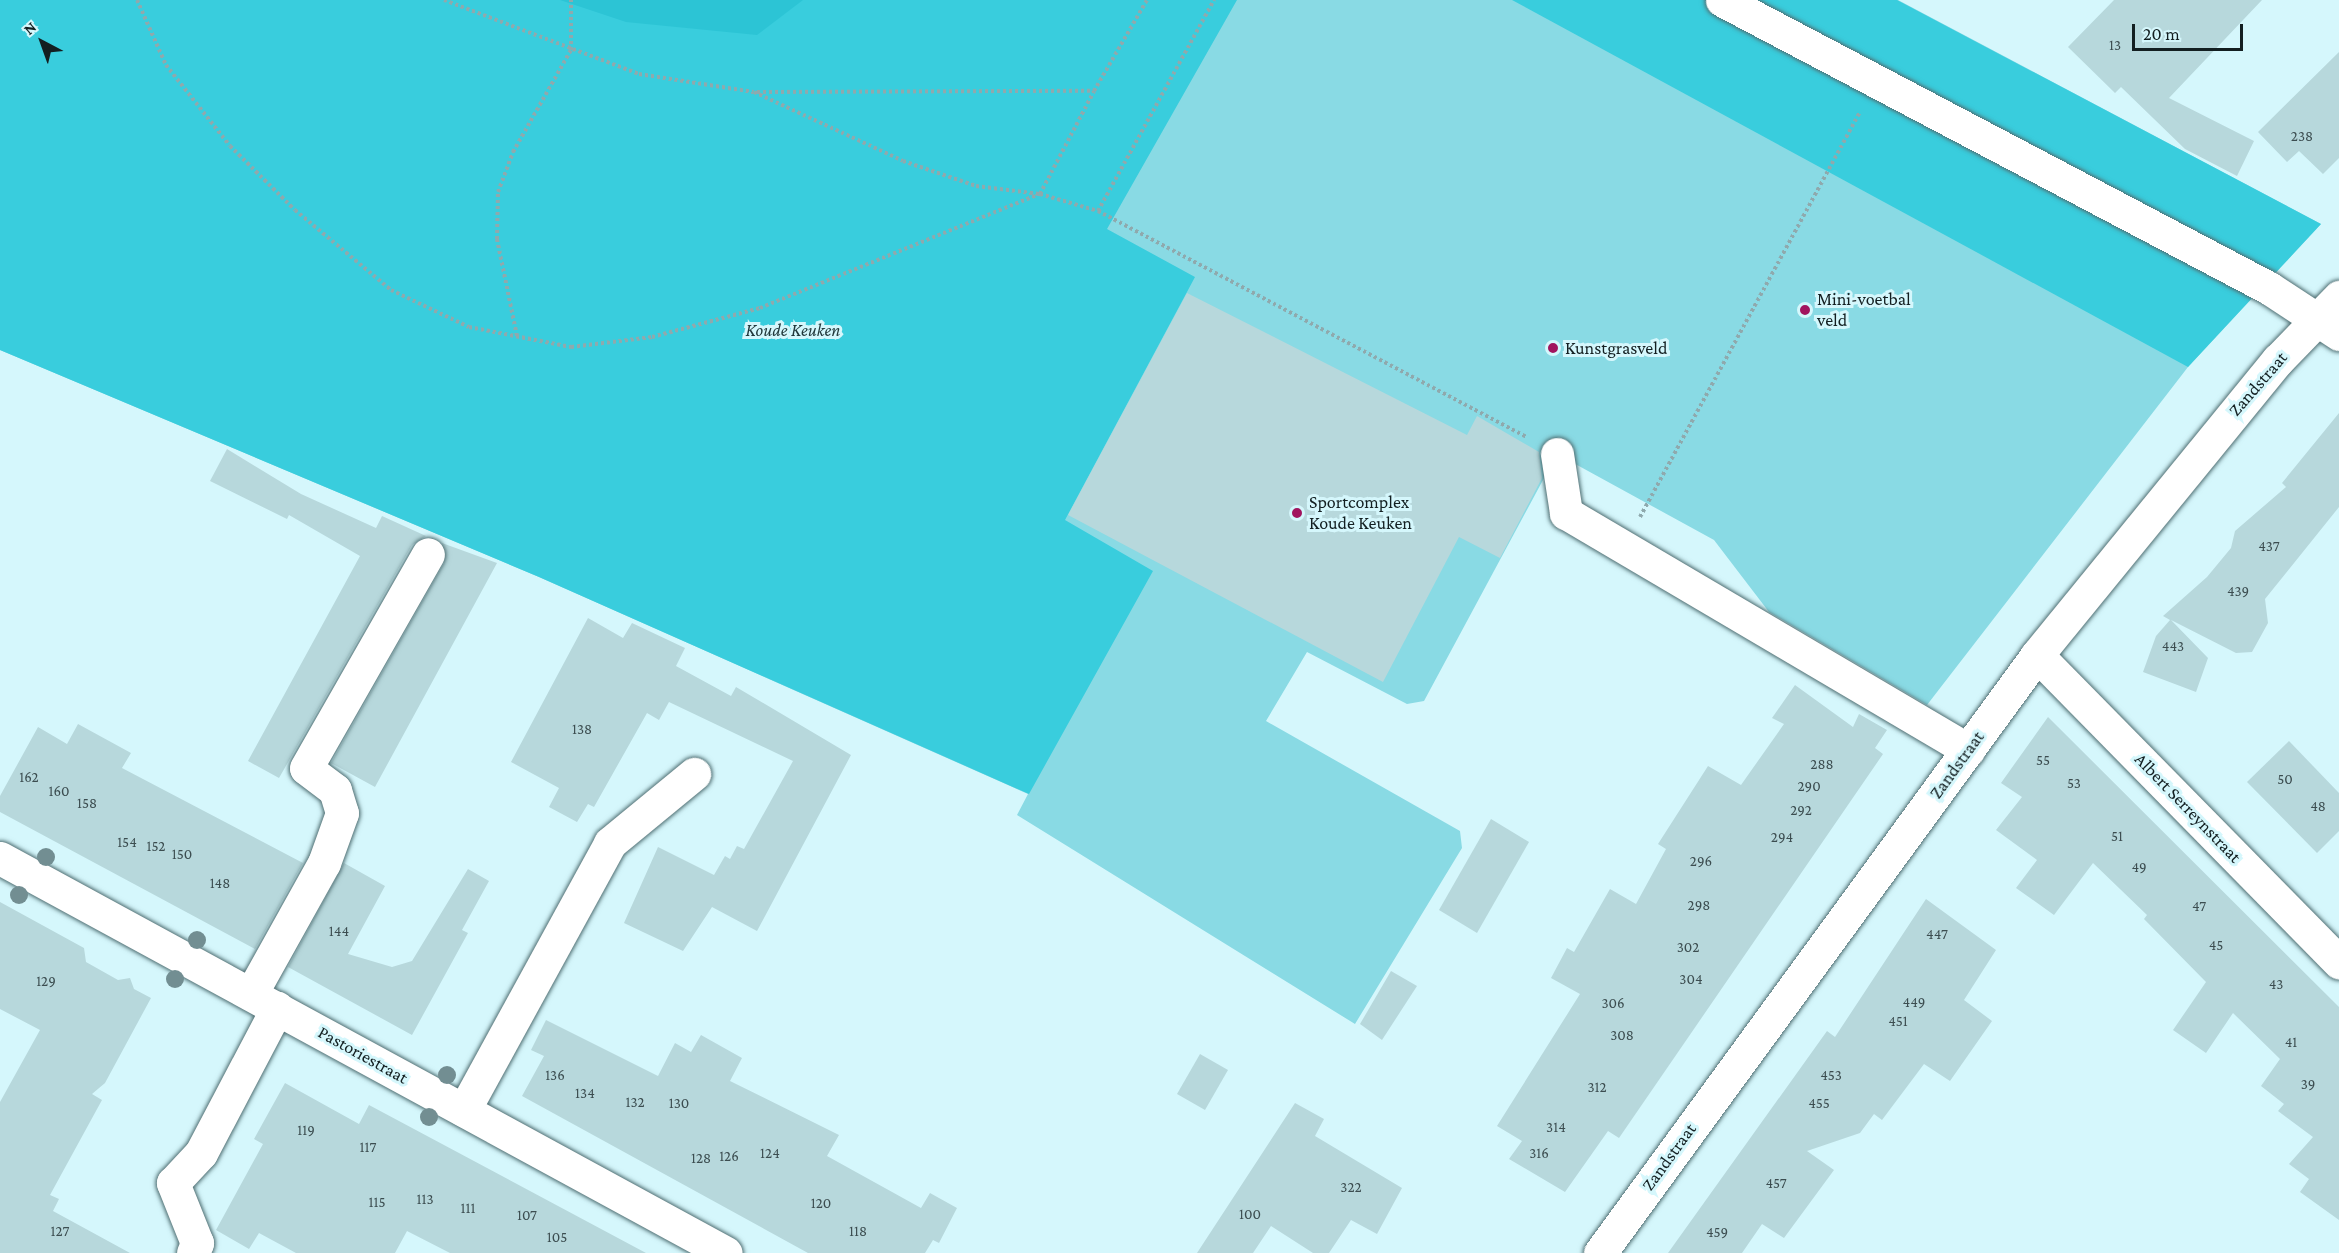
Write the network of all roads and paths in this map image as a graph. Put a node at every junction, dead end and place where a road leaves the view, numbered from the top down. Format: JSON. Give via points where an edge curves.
{"nodes":[{"id":1,"x":137,"y":0,"type":"edge"},
{"id":2,"x":444,"y":0,"type":"edge"},
{"id":3,"x":571,"y":0,"type":"edge"},
{"id":4,"x":1147,"y":0,"type":"edge"},
{"id":5,"x":1214,"y":0,"type":"edge"},
{"id":6,"x":1722,"y":0,"type":"edge"},
{"id":7,"x":571,"y":50,"type":"junction"},
{"id":8,"x":1876,"y":81,"type":"junction"},
{"id":9,"x":1094,"y":91,"type":"junction"},
{"id":10,"x":754,"y":92,"type":"junction"},
{"id":11,"x":1040,"y":194,"type":"junction"},
{"id":12,"x":1098,"y":211,"type":"junction"},
{"id":13,"x":2332,"y":316,"type":"edge"},
{"id":14,"x":517,"y":336,"type":"junction"},
{"id":15,"x":1557,"y":454,"type":"joint"},
{"id":16,"x":1624,"y":546,"type":"junction"},
{"id":17,"x":428,"y":554,"type":"dead end"},
{"id":18,"x":2037,"y":655,"type":"junction"},
{"id":19,"x":1968,"y":750,"type":"junction"},
{"id":20,"x":694,"y":774,"type":"dead end"},
{"id":21,"x":0,"y":858,"type":"edge"},
{"id":22,"x":2339,"y":962,"type":"edge"},
{"id":23,"x":264,"y":1001,"type":"junction"},
{"id":24,"x":464,"y":1110,"type":"junction"},
{"id":25,"x":193,"y":1253,"type":"edge"},
{"id":26,"x":726,"y":1253,"type":"edge"},
{"id":27,"x":1600,"y":1253,"type":"edge"}],
"edges":[{"from":1,"to":14,"type":"path","via":[[166,65],[230,146],[295,210],[391,290],[470,327]]},
{"from":2,"to":7,"type":"path"},
{"from":3,"to":7,"type":"path"},
{"from":4,"to":9,"type":"path"},
{"from":5,"to":12,"type":"path"},
{"from":6,"to":8,"type":"street"},
{"from":7,"to":10,"type":"path","via":[[639,74]]},
{"from":7,"to":14,"type":"path","via":[[513,153],[498,192],[497,239]]},
{"from":8,"to":13,"type":"street"},
{"from":8,"to":16,"type":"path"},
{"from":9,"to":10,"type":"path"},
{"from":9,"to":11,"type":"path"},
{"from":10,"to":11,"type":"path","via":[[903,161],[976,186]]},
{"from":11,"to":12,"type":"path"},
{"from":11,"to":14,"type":"path","via":[[760,308],[652,337],[571,347]]},
{"from":12,"to":15,"type":"path"},
{"from":13,"to":18,"type":"street","name":"Zandstraat","via":[[2181,475]]},
{"from":15,"to":16,"type":"street","via":[[1566,513]]},
{"from":16,"to":19,"type":"street"},
{"from":17,"to":23,"type":"street","via":[[306,768],[335,790],[342,813]]},
{"from":18,"to":19,"type":"street","name":"Zandstraat"},
{"from":18,"to":22,"type":"street","name":"Albert Serreynstraat"},
{"from":19,"to":27,"type":"street","name":"Zandstraat"},
{"from":20,"to":24,"type":"street","via":[[610,843]]},
{"from":21,"to":23,"type":"street","name":"Pastoriestraat"},
{"from":23,"to":24,"type":"street","name":"Pastoriestraat"},
{"from":23,"to":25,"type":"street","via":[[201,1153],[174,1183],[198,1243]]},
{"from":24,"to":26,"type":"street","name":"Pastoriestraat"}]}
